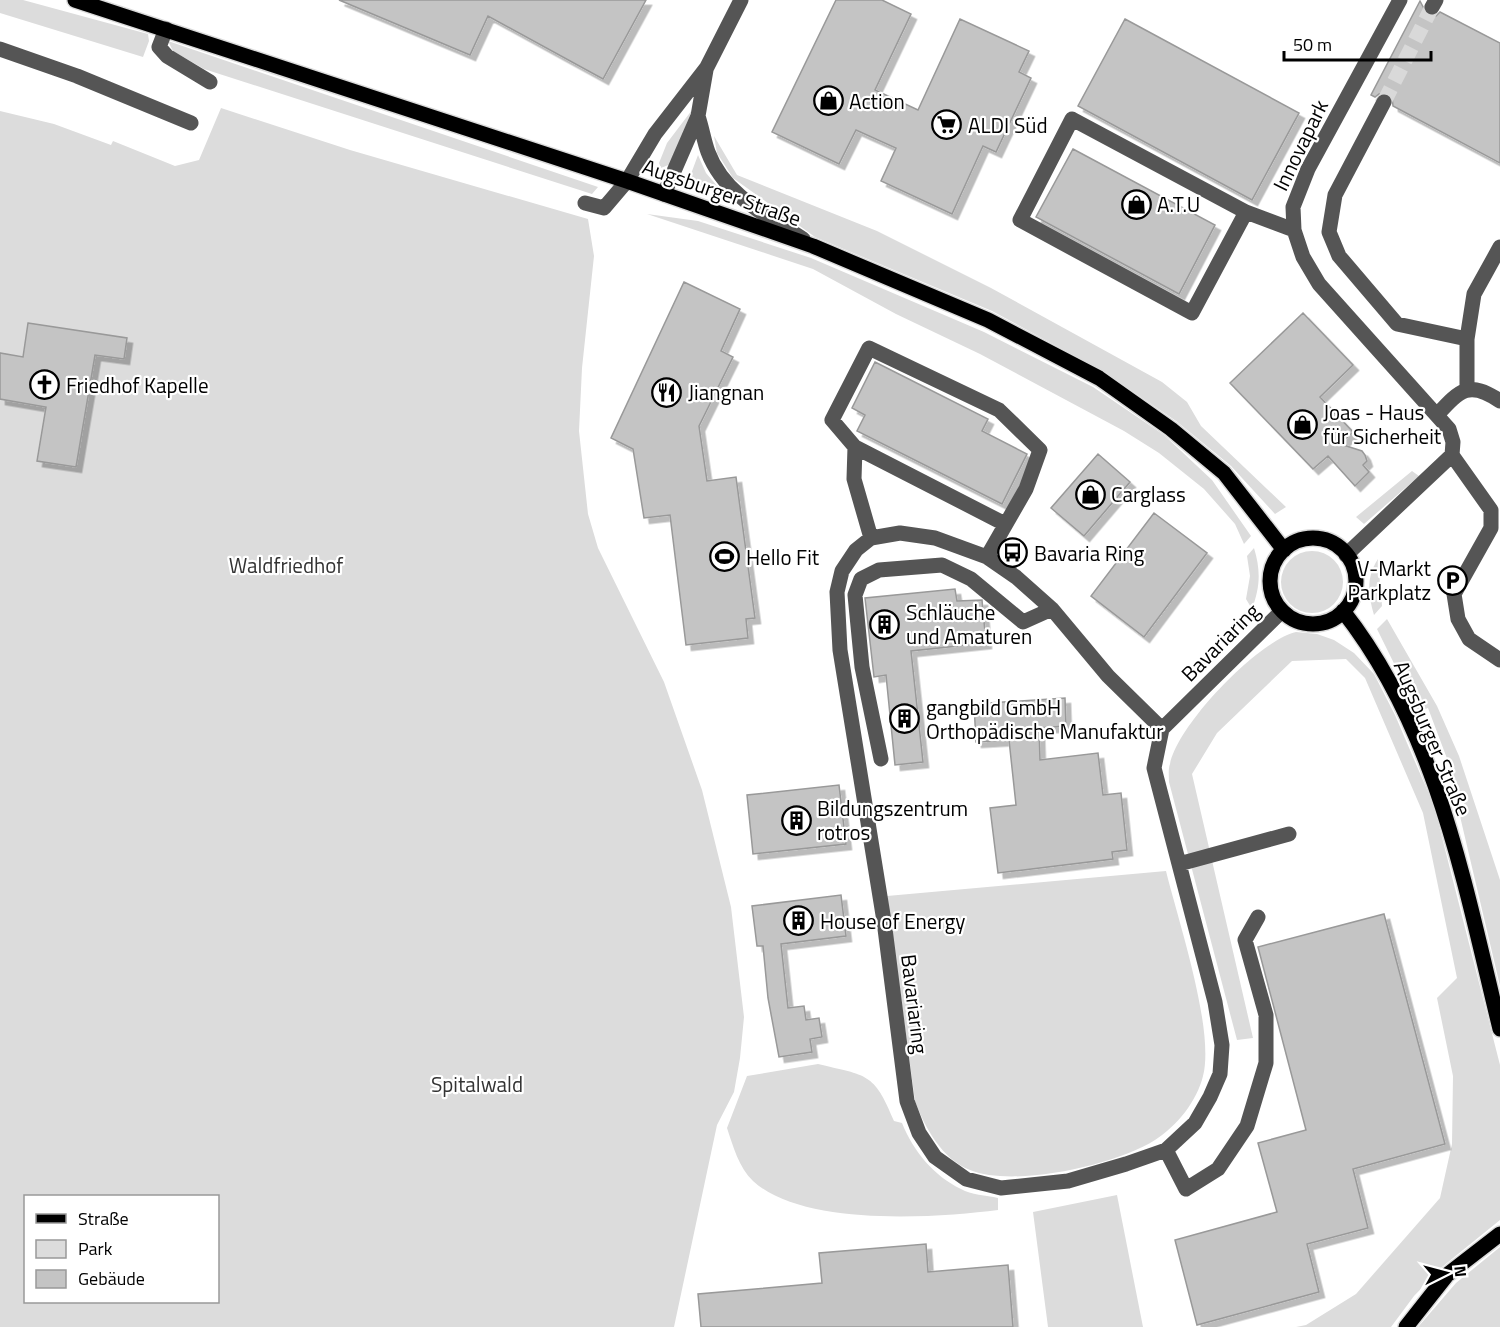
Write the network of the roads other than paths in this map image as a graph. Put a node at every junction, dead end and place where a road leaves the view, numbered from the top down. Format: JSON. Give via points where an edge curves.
{"nodes":[{"id":1,"x":75,"y":0,"type":"edge"},
{"id":2,"x":741,"y":0,"type":"edge"},
{"id":3,"x":1400,"y":0,"type":"edge"},
{"id":4,"x":166,"y":29,"type":"junction"},
{"id":5,"x":0,"y":49,"type":"edge"},
{"id":6,"x":706,"y":67,"type":"junction"},
{"id":7,"x":210,"y":82,"type":"dead end"},
{"id":8,"x":1384,"y":102,"type":"tunnel mouth"},
{"id":9,"x":698,"y":116,"type":"junction"},
{"id":10,"x":191,"y":123,"type":"dead end"},
{"id":11,"x":627,"y":181,"type":"junction"},
{"id":12,"x":664,"y":194,"type":"junction"},
{"id":13,"x":585,"y":203,"type":"dead end"},
{"id":14,"x":1246,"y":212,"type":"junction"},
{"id":15,"x":1294,"y":230,"type":"junction"},
{"id":16,"x":813,"y":246,"type":"junction"},
{"id":17,"x":1500,"y":247,"type":"edge"},
{"id":18,"x":1467,"y":339,"type":"junction"},
{"id":19,"x":1467,"y":389,"type":"junction"},
{"id":20,"x":1500,"y":401,"type":"edge"},
{"id":21,"x":1437,"y":415,"type":"junction"},
{"id":22,"x":855,"y":447,"type":"junction"},
{"id":23,"x":1452,"y":455,"type":"junction"},
{"id":24,"x":1005,"y":524,"type":"junction"},
{"id":25,"x":871,"y":538,"type":"junction"},
{"id":26,"x":935,"y":538,"type":"junction"},
{"id":27,"x":1284,"y":550,"type":"junction"},
{"id":28,"x":1346,"y":555,"type":"junction"},
{"id":29,"x":987,"y":557,"type":"junction"},
{"id":30,"x":929,"y":565,"type":"junction"},
{"id":31,"x":1052,"y":609,"type":"junction"},
{"id":32,"x":1282,"y":611,"type":"junction"},
{"id":33,"x":1343,"y":611,"type":"junction"},
{"id":34,"x":1500,"y":660,"type":"edge"},
{"id":35,"x":1162,"y":729,"type":"junction"},
{"id":36,"x":881,"y":759,"type":"dead end"},
{"id":37,"x":1289,"y":834,"type":"dead end"},
{"id":38,"x":1179,"y":864,"type":"junction"},
{"id":39,"x":1258,"y":917,"type":"dead end"},
{"id":40,"x":1500,"y":1029,"type":"edge"},
{"id":41,"x":1166,"y":1150,"type":"junction"},
{"id":42,"x":1500,"y":1234,"type":"edge"},
{"id":43,"x":1406,"y":1327,"type":"edge"}],
"edges":[{"from":1,"to":4,"type":"main road","name":"Augsburger Straße"},
{"from":2,"to":6,"type":"street"},
{"from":3,"to":15,"type":"street","name":"Innovapark","via":[[1308,169],[1293,207]]},
{"from":4,"to":7,"type":"street","via":[[156,54]]},
{"from":4,"to":11,"type":"main road","name":"Augsburger Straße"},
{"from":5,"to":10,"type":"street"},
{"from":6,"to":9,"type":"street"},
{"from":6,"to":11,"type":"street","via":[[655,134]]},
{"from":8,"to":18,"type":"street","via":[[1335,195],[1329,232],[1339,256],[1397,324]]},
{"from":9,"to":12,"type":"street"},
{"from":9,"to":16,"type":"street","via":[[709,155],[729,188]]},
{"from":11,"to":12,"type":"main road","name":"Augsburger Straße"},
{"from":11,"to":13,"type":"street","via":[[604,208]]},
{"from":12,"to":16,"type":"main road","name":"Augsburger Straße"},
{"from":14,"to":14,"type":"street","via":[[1192,313],[1020,220],[1072,119]]},
{"from":14,"to":15,"type":"street"},
{"from":15,"to":21,"type":"street","name":"Innovapark","via":[[1303,257],[1319,284]]},
{"from":16,"to":27,"type":"main road","name":"Augsburger Straße","via":[[988,320],[1099,378],[1224,473]]},
{"from":17,"to":18,"type":"street","via":[[1474,294]]},
{"from":18,"to":19,"type":"street"},
{"from":19,"to":20,"type":"street","via":[[1485,390]]},
{"from":19,"to":21,"type":"street","via":[[1456,394]]},
{"from":21,"to":23,"type":"street","name":"Innovapark","via":[[1449,429]]},
{"from":22,"to":24,"type":"street"},
{"from":22,"to":24,"type":"street","via":[[832,420],[869,348],[999,410],[1040,450],[1026,489]]},
{"from":22,"to":25,"type":"street","via":[[854,479]]},
{"from":23,"to":28,"type":"street"},
{"from":23,"to":34,"type":"street","via":[[1491,510],[1491,528],[1454,594],[1458,619],[1469,639]]},
{"from":24,"to":29,"type":"street"},
{"from":25,"to":26,"type":"street","via":[[900,533]]},
{"from":25,"to":41,"type":"street","name":"Bavariaring","via":[[856,550],[842,571],[837,623],[884,921],[907,1101],[919,1133],[935,1157],[966,1179],[1001,1188],[1068,1181]]},
{"from":26,"to":29,"type":"street"},
{"from":26,"to":30,"type":"street"},
{"from":27,"to":28,"type":"main road","via":[[1299,541],[1316,539],[1332,543]]},
{"from":27,"to":32,"type":"main road","via":[[1270,580],[1275,602]]},
{"from":28,"to":33,"type":"main road","via":[[1355,583],[1352,598]]},
{"from":29,"to":31,"type":"street"},
{"from":30,"to":31,"type":"street","via":[[942,566],[971,579],[1023,622]]},
{"from":30,"to":36,"type":"street","via":[[879,570],[861,579],[855,595],[862,667]]},
{"from":31,"to":35,"type":"street","via":[[1108,676]]},
{"from":32,"to":33,"type":"main road","via":[[1296,621],[1312,624],[1329,621]]},
{"from":32,"to":35,"type":"street","name":"Bavariaring"},
{"from":33,"to":40,"type":"main road","name":"Augsburger Straße","via":[[1382,666],[1443,803]]},
{"from":35,"to":38,"type":"street","name":"Bavariaring","via":[[1154,768]]},
{"from":37,"to":38,"type":"street"},
{"from":38,"to":41,"type":"street","name":"Bavariaring","via":[[1215,1002],[1222,1045],[1220,1074],[1210,1097],[1195,1123]]},
{"from":39,"to":41,"type":"street","via":[[1245,940],[1266,1015],[1266,1063],[1246,1125],[1218,1168],[1186,1190]]},
{"from":42,"to":43,"type":"main road","via":[[1447,1275]]}]}
